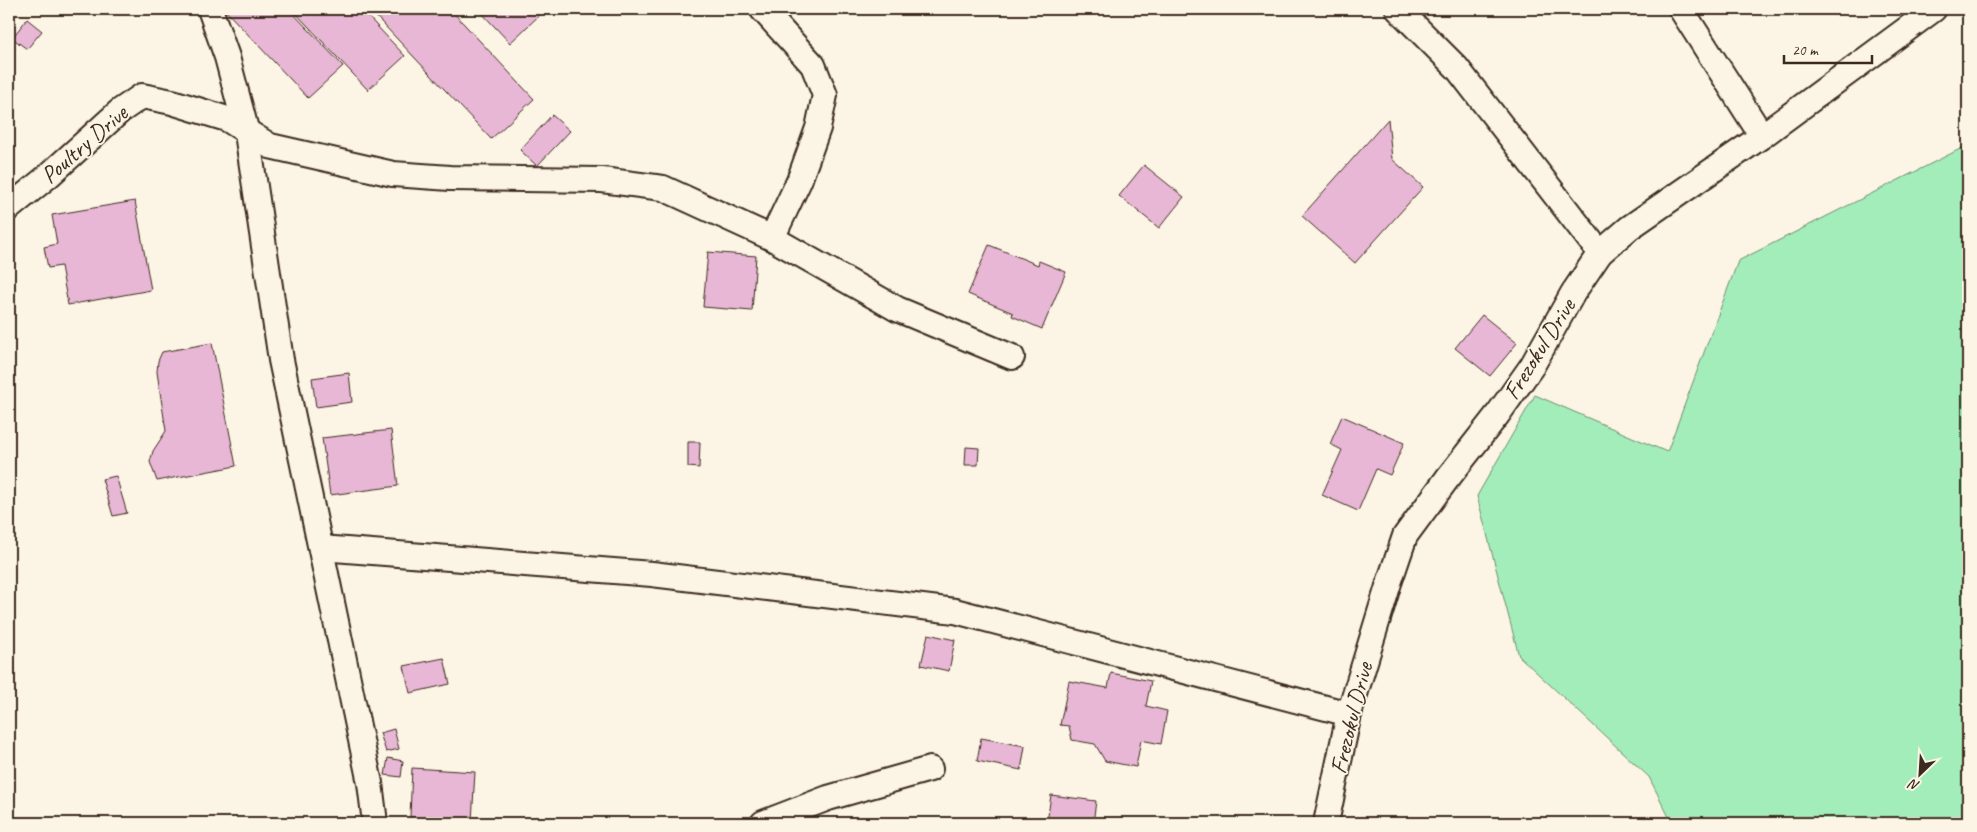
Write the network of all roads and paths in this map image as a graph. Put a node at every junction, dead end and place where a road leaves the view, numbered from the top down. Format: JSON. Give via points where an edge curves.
{"nodes":[{"id":1,"x":210,"y":9,"type":"edge"},
{"id":2,"x":762,"y":9,"type":"edge"},
{"id":3,"x":1398,"y":9,"type":"edge"},
{"id":4,"x":1681,"y":9,"type":"edge"},
{"id":5,"x":1934,"y":9,"type":"edge"},
{"id":6,"x":247,"y":133,"type":"junction"},
{"id":7,"x":1762,"y":136,"type":"junction"},
{"id":8,"x":9,"y":208,"type":"edge"},
{"id":9,"x":772,"y":238,"type":"junction"},
{"id":10,"x":1600,"y":253,"type":"junction"},
{"id":11,"x":1012,"y":357,"type":"dead end"},
{"id":12,"x":321,"y":548,"type":"junction"},
{"id":13,"x":1349,"y":714,"type":"junction"},
{"id":14,"x":930,"y":769,"type":"dead end"},
{"id":15,"x":374,"y":823,"type":"edge"},
{"id":16,"x":763,"y":823,"type":"edge"},
{"id":17,"x":1326,"y":823,"type":"edge"}],
"edges":[{"from":1,"to":6,"type":"street","via":[[227,57]]},
{"from":2,"to":9,"type":"street","via":[[813,65],[825,95],[818,128],[799,181]]},
{"from":3,"to":10,"type":"street","via":[[1457,68]]},
{"from":4,"to":7,"type":"street"},
{"from":5,"to":7,"type":"street","name":"Frezokul Drive"},
{"from":6,"to":8,"type":"street","name":"Poultry Drive","via":[[227,119],[142,96],[120,110]]},
{"from":6,"to":9,"type":"street","via":[[270,146],[393,174],[466,179],[602,180],[663,188]]},
{"from":6,"to":12,"type":"street","via":[[281,360]]},
{"from":7,"to":10,"type":"street","name":"Frezokul Drive","via":[[1628,228]]},
{"from":9,"to":11,"type":"street","via":[[897,309]]},
{"from":10,"to":13,"type":"street","name":"Frezokul Drive","via":[[1573,293],[1532,366],[1405,536]]},
{"from":12,"to":13,"type":"street","via":[[652,574],[955,611]]},
{"from":12,"to":15,"type":"street","via":[[370,783]]},
{"from":13,"to":17,"type":"street","name":"Frezokul Drive"},
{"from":14,"to":16,"type":"street","via":[[828,798]]}]}
